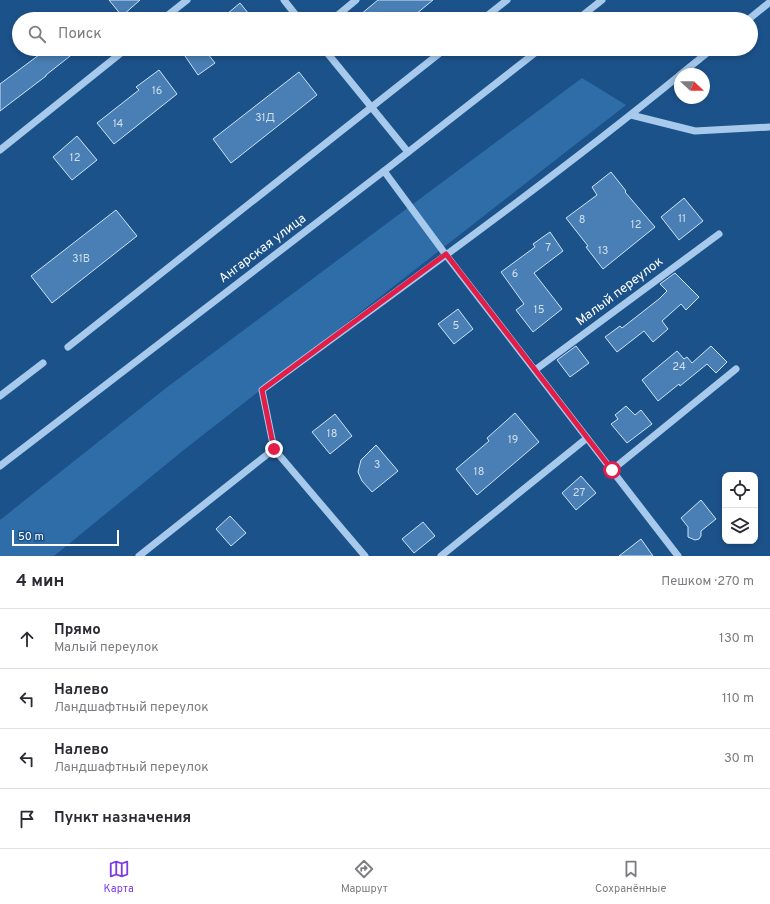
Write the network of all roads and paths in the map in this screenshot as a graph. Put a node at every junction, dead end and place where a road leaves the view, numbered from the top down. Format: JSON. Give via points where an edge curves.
{"nodes":[{"id":1,"x":187,"y":0,"type":"edge"},
{"id":2,"x":284,"y":0,"type":"edge"},
{"id":3,"x":356,"y":0,"type":"edge"},
{"id":4,"x":506,"y":0,"type":"edge"},
{"id":5,"x":602,"y":0,"type":"edge"},
{"id":6,"x":770,"y":2,"type":"edge"},
{"id":7,"x":172,"y":12,"type":"edge"},
{"id":8,"x":293,"y":12,"type":"edge"},
{"id":9,"x":341,"y":12,"type":"edge"},
{"id":10,"x":491,"y":12,"type":"edge"},
{"id":11,"x":587,"y":12,"type":"edge"},
{"id":12,"x":758,"y":12,"type":"edge"},
{"id":13,"x":117,"y":56,"type":"edge"},
{"id":14,"x":330,"y":56,"type":"edge"},
{"id":15,"x":436,"y":56,"type":"edge"},
{"id":16,"x":531,"y":56,"type":"edge"},
{"id":17,"x":704,"y":56,"type":"edge"},
{"id":18,"x":689,"y":68,"type":"edge"},
{"id":19,"x":674,"y":81,"type":"edge"},
{"id":20,"x":372,"y":108,"type":"junction"},
{"id":21,"x":631,"y":115,"type":"junction"},
{"id":22,"x":770,"y":127,"type":"edge"},
{"id":23,"x":0,"y":150,"type":"edge"},
{"id":24,"x":408,"y":152,"type":"junction"},
{"id":25,"x":384,"y":171,"type":"junction"},
{"id":26,"x":719,"y":234,"type":"dead end"},
{"id":27,"x":446,"y":254,"type":"junction"},
{"id":28,"x":68,"y":347,"type":"dead end"},
{"id":29,"x":44,"y":363,"type":"dead end"},
{"id":30,"x":736,"y":369,"type":"dead end"},
{"id":31,"x":535,"y":370,"type":"junction"},
{"id":32,"x":0,"y":396,"type":"edge"},
{"id":33,"x":587,"y":438,"type":"junction"},
{"id":34,"x":274,"y":449,"type":"junction"},
{"id":35,"x":0,"y":466,"type":"edge"},
{"id":36,"x":612,"y":470,"type":"junction"},
{"id":37,"x":139,"y":556,"type":"edge"},
{"id":38,"x":365,"y":556,"type":"edge"},
{"id":39,"x":441,"y":556,"type":"edge"},
{"id":40,"x":678,"y":556,"type":"edge"}],
"edges":[{"from":1,"to":7,"type":"street"},
{"from":2,"to":8,"type":"street"},
{"from":3,"to":9,"type":"street"},
{"from":4,"to":10,"type":"street"},
{"from":5,"to":11,"type":"street"},
{"from":6,"to":12,"type":"street"},
{"from":13,"to":23,"type":"street"},
{"from":14,"to":20,"type":"street"},
{"from":15,"to":20,"type":"street"},
{"from":16,"to":24,"type":"street","name":"Ангарская улица"},
{"from":17,"to":18,"type":"street"},
{"from":19,"to":21,"type":"street"},
{"from":20,"to":24,"type":"street"},
{"from":20,"to":28,"type":"street"},
{"from":21,"to":22,"type":"street","via":[[695,131]]},
{"from":21,"to":27,"type":"street"},
{"from":24,"to":25,"type":"street","name":"Ангарская улица"},
{"from":25,"to":27,"type":"street"},
{"from":25,"to":35,"type":"street","name":"Ангарская улица"},
{"from":26,"to":31,"type":"street","name":"Малый переулок"},
{"from":27,"to":31,"type":"street"},
{"from":27,"to":34,"type":"street","via":[[262,390]]},
{"from":29,"to":32,"type":"street"},
{"from":30,"to":36,"type":"street"},
{"from":31,"to":33,"type":"street"},
{"from":33,"to":36,"type":"street"},
{"from":33,"to":39,"type":"street"},
{"from":34,"to":37,"type":"street"},
{"from":34,"to":38,"type":"street"},
{"from":36,"to":40,"type":"street"}]}
